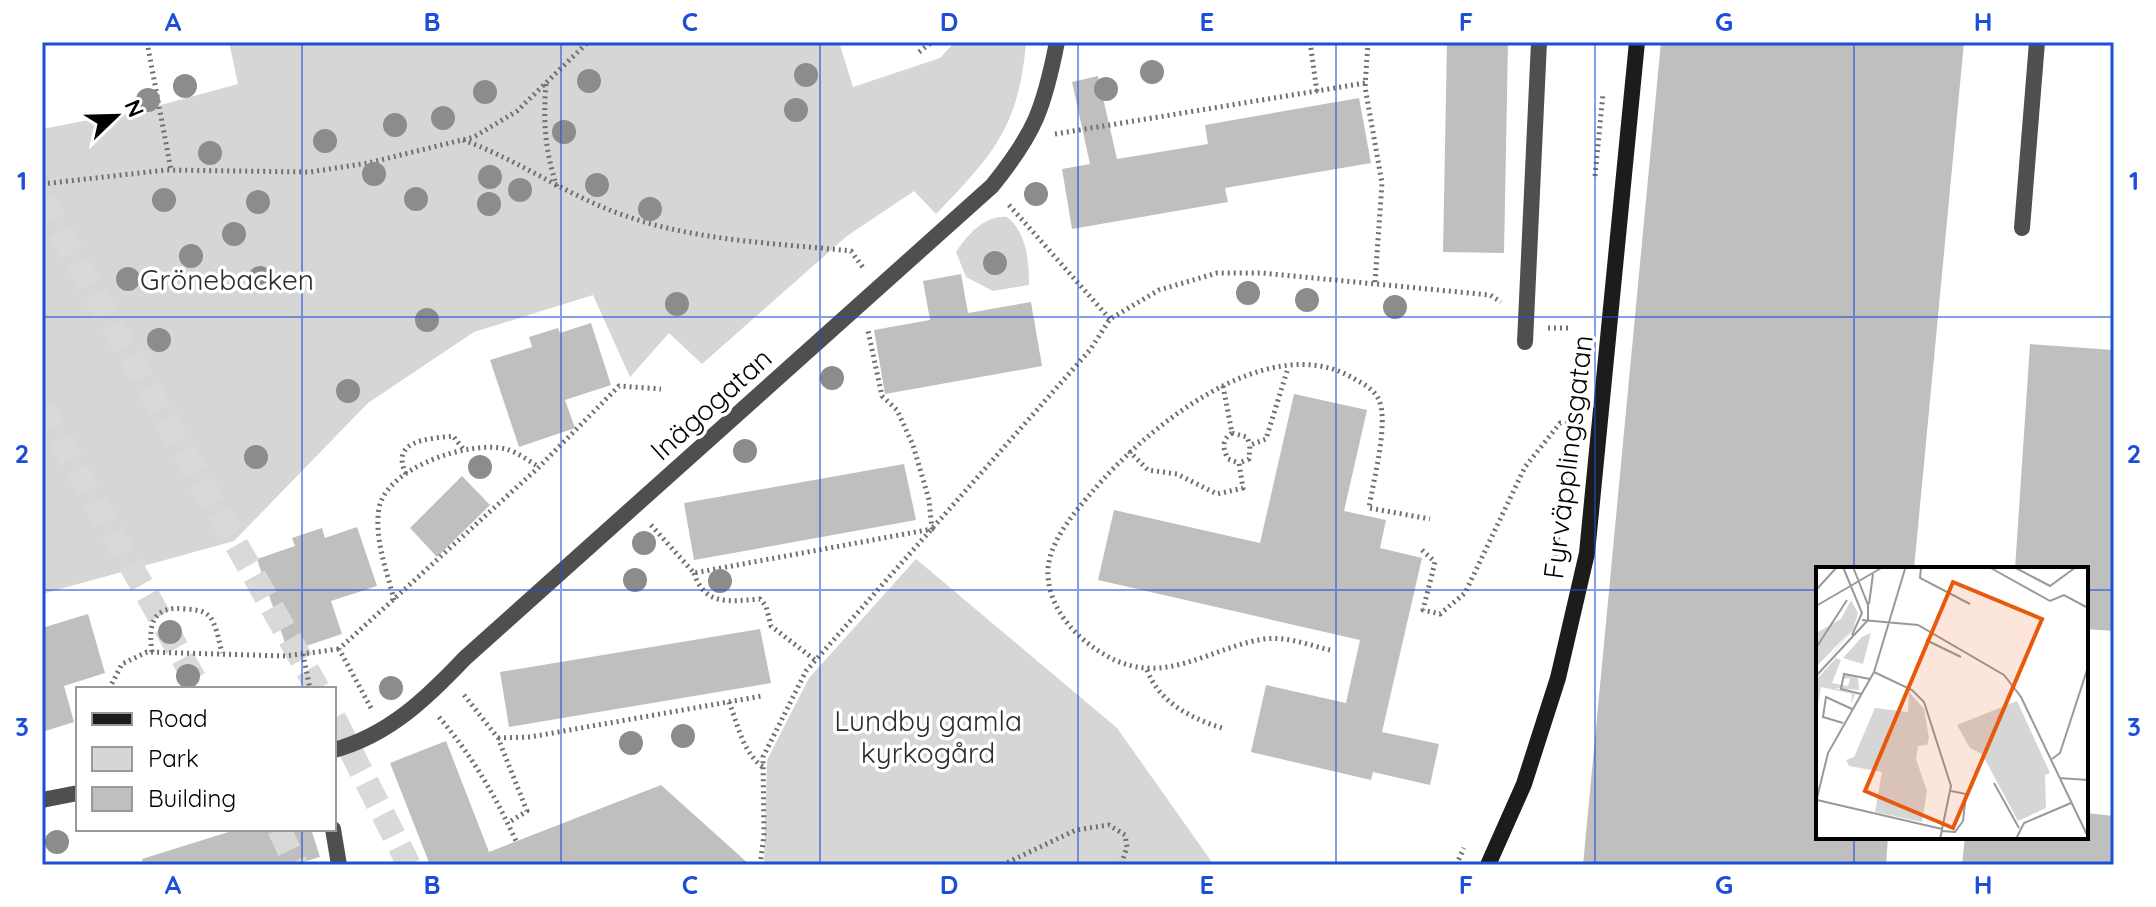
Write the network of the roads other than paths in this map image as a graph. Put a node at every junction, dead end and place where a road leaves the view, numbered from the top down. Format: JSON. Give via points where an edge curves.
{"nodes":[{"id":1,"x":1057,"y":42,"type":"edge"},
{"id":2,"x":1539,"y":42,"type":"edge"},
{"id":3,"x":1637,"y":42,"type":"edge"},
{"id":4,"x":2037,"y":42,"type":"edge"},
{"id":5,"x":2022,"y":228,"type":"dead end"},
{"id":6,"x":1525,"y":342,"type":"dead end"},
{"id":7,"x":336,"y":749,"type":"edge"},
{"id":8,"x":76,"y":793,"type":"edge"},
{"id":9,"x":42,"y":800,"type":"edge"},
{"id":10,"x":333,"y":831,"type":"edge"},
{"id":11,"x":339,"y":865,"type":"edge"},
{"id":12,"x":1488,"y":865,"type":"edge"}],
"edges":[{"from":1,"to":7,"type":"street","name":"Inägogatan","via":[[1035,128],[992,186],[465,658],[425,700],[363,741]]},
{"from":2,"to":6,"type":"street"},
{"from":3,"to":12,"type":"street","name":"Fyrväpplingsgatan","via":[[1587,553],[1558,678],[1524,784]]},
{"from":4,"to":5,"type":"street"},
{"from":8,"to":9,"type":"street"},
{"from":10,"to":11,"type":"street"}]}
